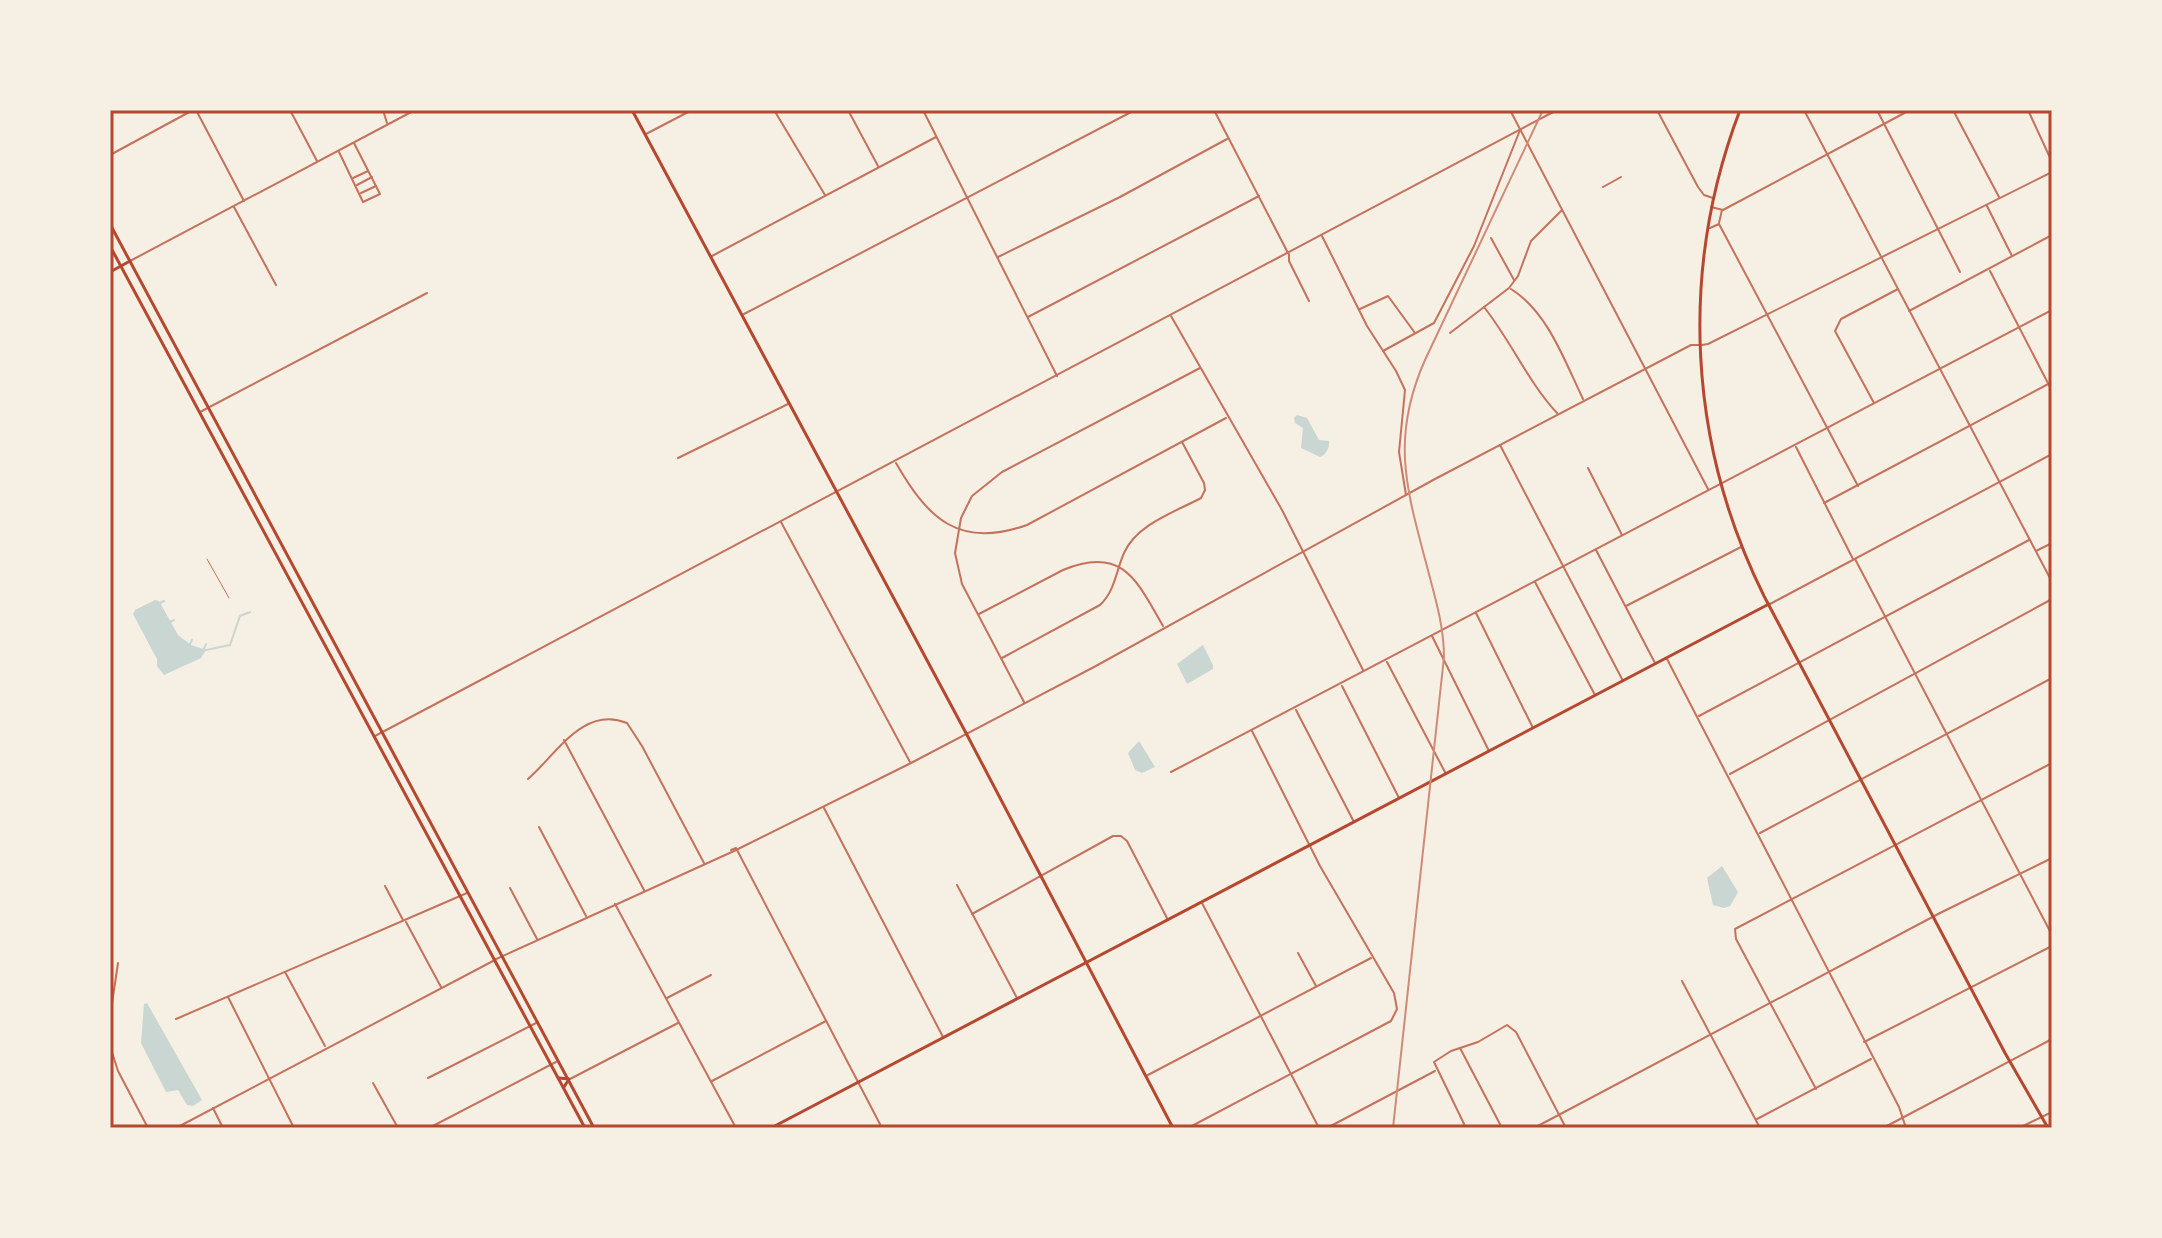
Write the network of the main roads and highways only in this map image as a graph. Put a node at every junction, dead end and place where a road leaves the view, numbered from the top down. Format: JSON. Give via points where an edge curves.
{"nodes":[{"id":1,"x":632,"y":110,"type":"edge"},
{"id":2,"x":1740,"y":110,"type":"edge"},
{"id":3,"x":110,"y":224,"type":"edge"},
{"id":4,"x":110,"y":246,"type":"edge"},
{"id":5,"x":130,"y":261,"type":"junction"},
{"id":6,"x":121,"y":266,"type":"junction"},
{"id":7,"x":110,"y":272,"type":"edge"},
{"id":8,"x":1769,"y":604,"type":"junction"},
{"id":9,"x":1086,"y":964,"type":"junction"},
{"id":10,"x":556,"y":1076,"type":"junction"},
{"id":11,"x":569,"y":1079,"type":"junction"},
{"id":12,"x":564,"y":1091,"type":"junction"},
{"id":13,"x":585,"y":1128,"type":"edge"},
{"id":14,"x":594,"y":1128,"type":"edge"},
{"id":15,"x":771,"y":1128,"type":"edge"},
{"id":16,"x":1173,"y":1128,"type":"edge"},
{"id":17,"x":2048,"y":1128,"type":"edge"}],
"edges":[{"from":1,"to":9,"type":"main road"},
{"from":2,"to":8,"type":"main road","via":[[1711,207],[1699,345],[1720,484]]},
{"from":3,"to":5,"type":"main road"},
{"from":4,"to":6,"type":"main road"},
{"from":5,"to":6,"type":"main road"},
{"from":5,"to":11,"type":"main road"},
{"from":6,"to":7,"type":"main road"},
{"from":6,"to":10,"type":"main road"},
{"from":8,"to":9,"type":"main road"},
{"from":8,"to":17,"type":"main road"},
{"from":9,"to":15,"type":"main road"},
{"from":9,"to":16,"type":"main road"},
{"from":10,"to":11,"type":"main road"},
{"from":10,"to":12,"type":"main road"},
{"from":11,"to":12,"type":"main road"},
{"from":11,"to":14,"type":"main road"},
{"from":12,"to":13,"type":"main road"}]}
